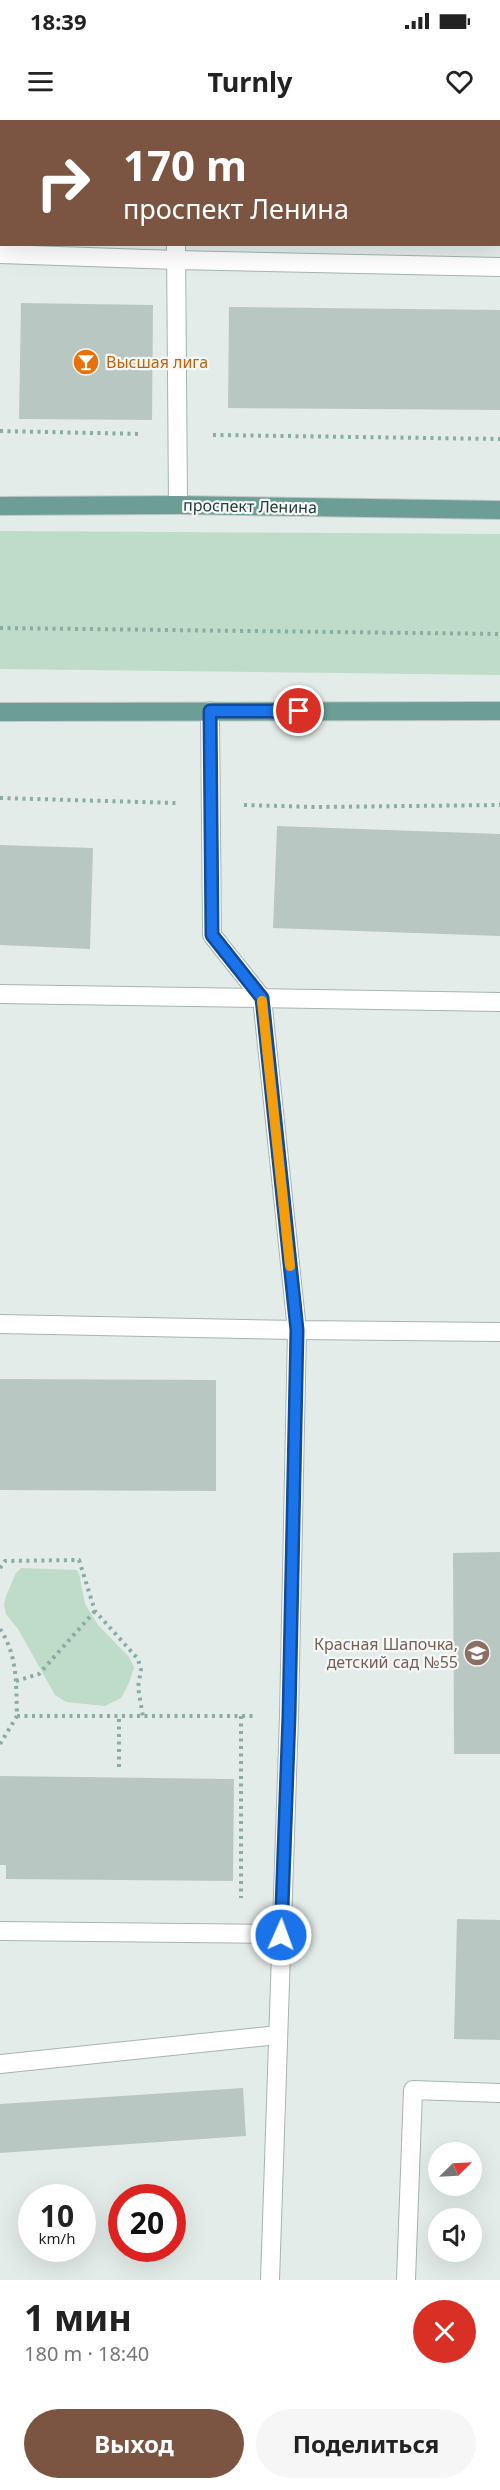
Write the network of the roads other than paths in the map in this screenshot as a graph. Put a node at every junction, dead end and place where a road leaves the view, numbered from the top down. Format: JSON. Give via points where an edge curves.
{"nodes":[{"id":1,"x":176,"y":252,"type":"edge"},
{"id":2,"x":0,"y":254,"type":"edge"},
{"id":3,"x":500,"y":267,"type":"edge"},
{"id":4,"x":178,"y":505,"type":"junction"},
{"id":5,"x":0,"y":506,"type":"edge"},
{"id":6,"x":500,"y":510,"type":"edge"},
{"id":7,"x":210,"y":711,"type":"junction"},
{"id":8,"x":500,"y":711,"type":"edge"},
{"id":9,"x":0,"y":712,"type":"edge"},
{"id":10,"x":0,"y":994,"type":"edge"},
{"id":11,"x":262,"y":998,"type":"junction"},
{"id":12,"x":500,"y":1002,"type":"edge"},
{"id":13,"x":0,"y":1324,"type":"edge"},
{"id":14,"x":297,"y":1330,"type":"junction"},
{"id":15,"x":500,"y":1332,"type":"edge"},
{"id":16,"x":0,"y":1931,"type":"edge"},
{"id":17,"x":281,"y":1935,"type":"junction"},
{"id":18,"x":278,"y":2035,"type":"junction"},
{"id":19,"x":0,"y":2064,"type":"edge"},
{"id":20,"x":500,"y":2093,"type":"edge"},
{"id":21,"x":270,"y":2280,"type":"edge"},
{"id":22,"x":406,"y":2280,"type":"edge"}],
"edges":[{"from":1,"to":2,"type":"lane"},
{"from":1,"to":3,"type":"lane"},
{"from":1,"to":4,"type":"lane"},
{"from":4,"to":5,"type":"main road","name":"проспект Ленина"},
{"from":4,"to":6,"type":"main road","name":"проспект Ленина"},
{"from":7,"to":8,"type":"main road"},
{"from":7,"to":9,"type":"main road"},
{"from":7,"to":11,"type":"lane","via":[[212,935]]},
{"from":10,"to":11,"type":"lane"},
{"from":11,"to":12,"type":"lane"},
{"from":11,"to":14,"type":"lane"},
{"from":13,"to":14,"type":"lane"},
{"from":14,"to":15,"type":"lane"},
{"from":14,"to":17,"type":"lane"},
{"from":16,"to":17,"type":"lane"},
{"from":17,"to":18,"type":"lane"},
{"from":18,"to":19,"type":"lane"},
{"from":18,"to":21,"type":"lane"},
{"from":20,"to":22,"type":"lane","via":[[413,2090]]}]}
